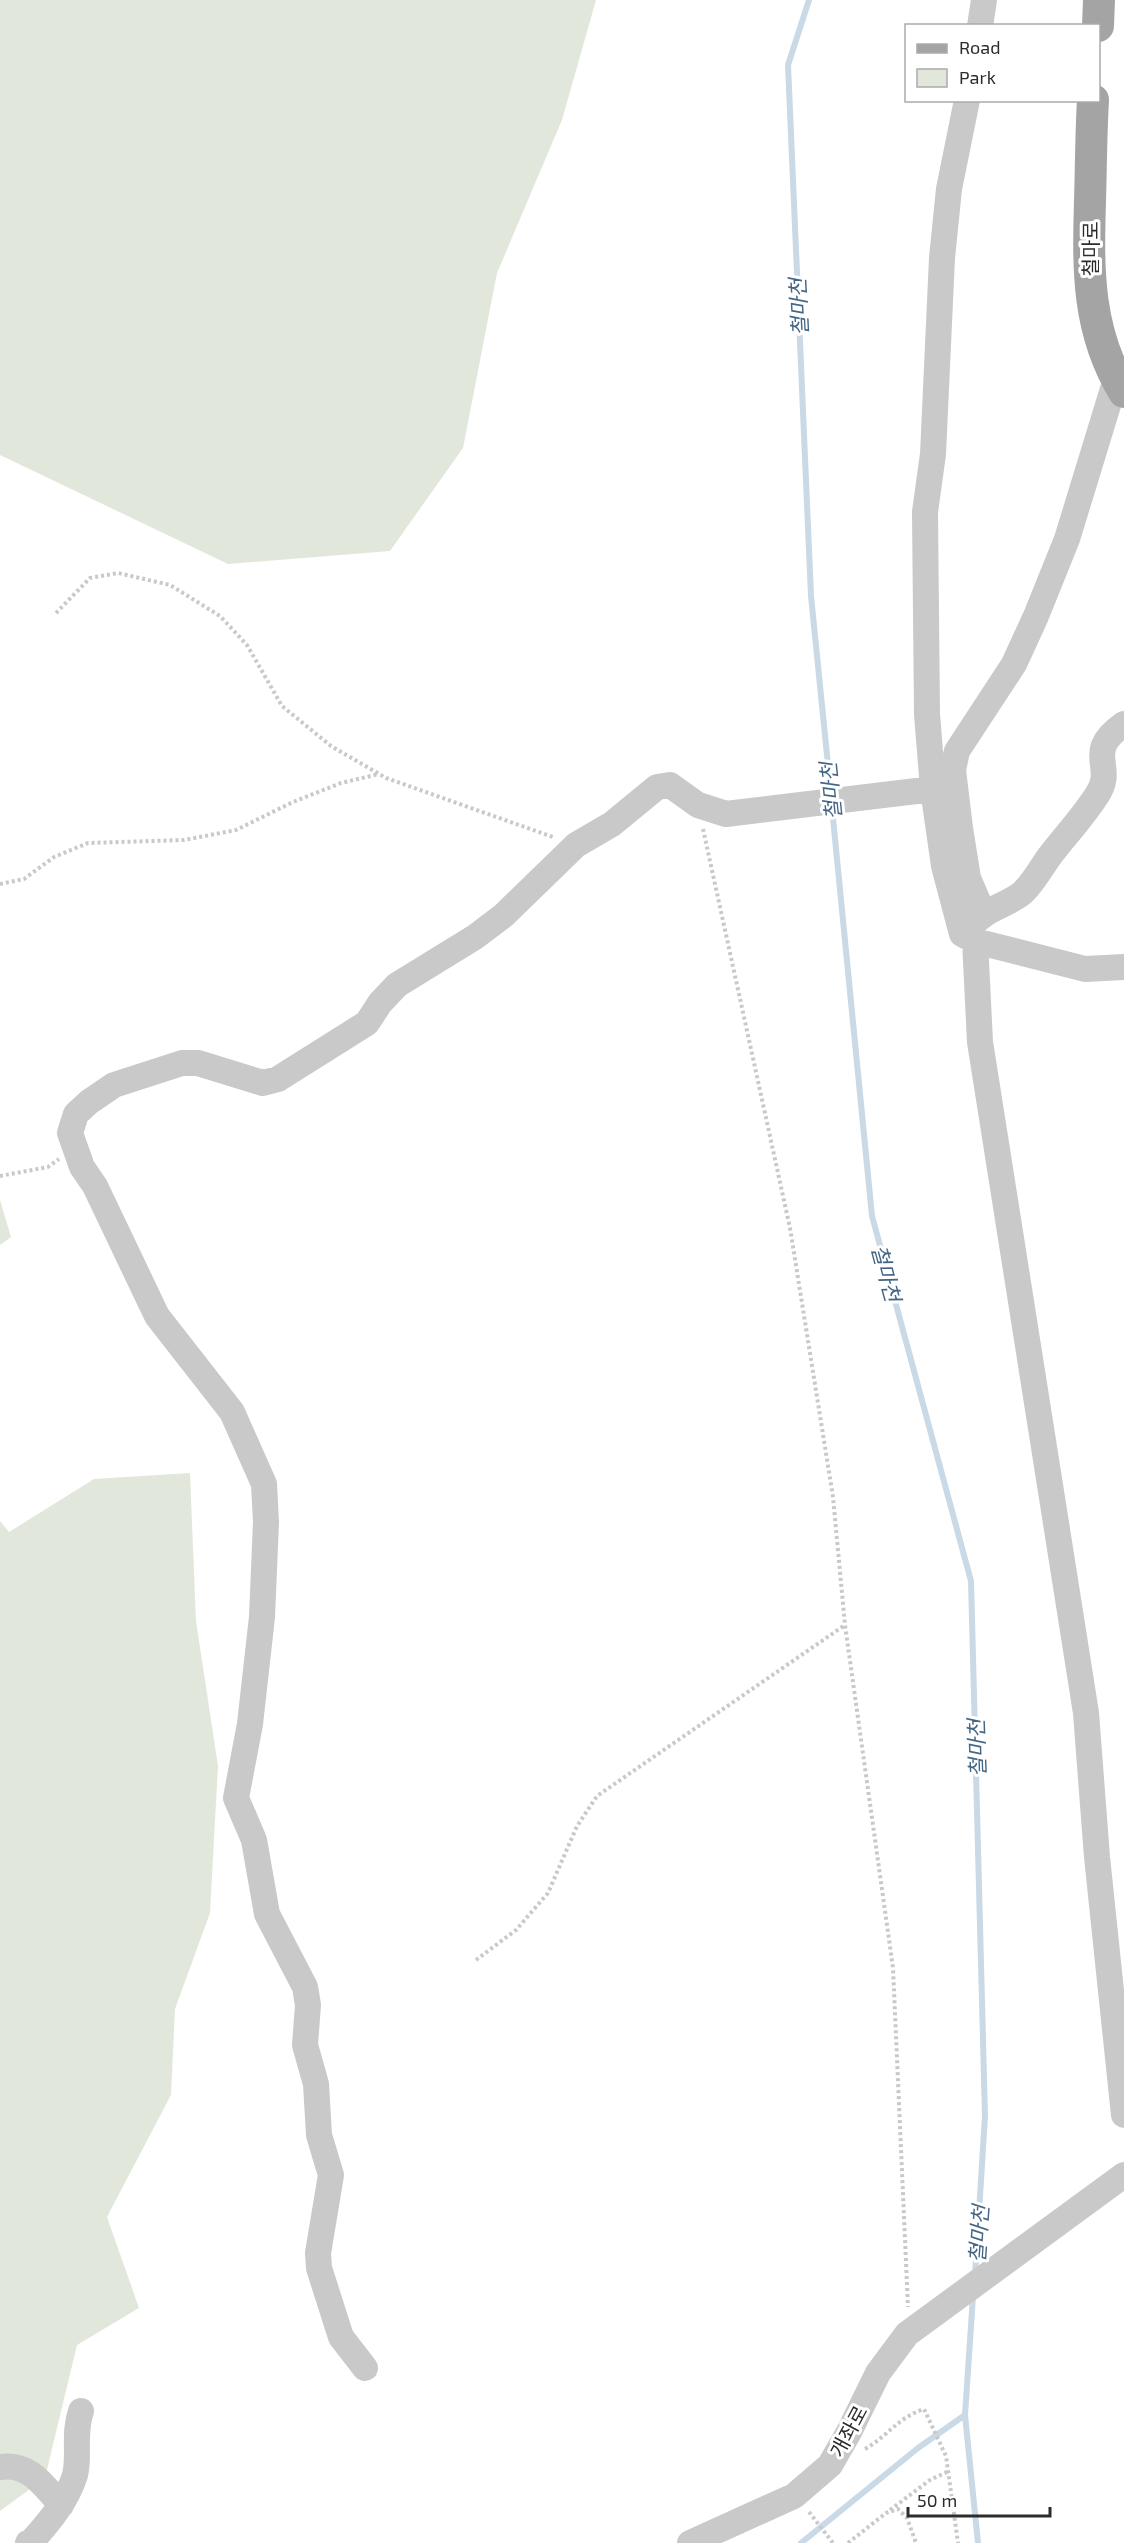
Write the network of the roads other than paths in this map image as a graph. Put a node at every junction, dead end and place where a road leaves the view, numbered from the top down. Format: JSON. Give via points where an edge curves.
{"nodes":[{"id":1,"x":984,"y":0,"type":"edge"},
{"id":2,"x":1099,"y":0,"type":"edge"},
{"id":3,"x":980,"y":24,"type":"edge"},
{"id":4,"x":1098,"y":24,"type":"edge"},
{"id":5,"x":967,"y":102,"type":"edge"},
{"id":6,"x":1093,"y":102,"type":"edge"},
{"id":7,"x":1120,"y":385,"type":"edge"},
{"id":8,"x":1124,"y":724,"type":"edge"},
{"id":9,"x":924,"y":790,"type":"junction"},
{"id":10,"x":983,"y":913,"type":"junction"},
{"id":11,"x":969,"y":938,"type":"junction"},
{"id":12,"x":1124,"y":967,"type":"edge"},
{"id":13,"x":1124,"y":2115,"type":"edge"},
{"id":14,"x":1123,"y":2175,"type":"edge"},
{"id":15,"x":365,"y":2368,"type":"dead end"},
{"id":16,"x":81,"y":2411,"type":"dead end"},
{"id":17,"x":0,"y":2467,"type":"edge"},
{"id":18,"x":61,"y":2505,"type":"junction"},
{"id":19,"x":28,"y":2543,"type":"edge"},
{"id":20,"x":690,"y":2543,"type":"edge"}],
"edges":[{"from":1,"to":3,"type":"street"},
{"from":2,"to":4,"type":"main road"},
{"from":5,"to":9,"type":"street","via":[[942,258],[933,454],[925,512]]},
{"from":6,"to":7,"type":"main road","name":"철마로","via":[[1088,273],[1094,315]]},
{"from":7,"to":10,"type":"street","via":[[1036,616],[1014,664],[957,751],[953,770],[968,878]]},
{"from":8,"to":10,"type":"street","via":[[1103,745],[1101,764],[1106,779],[1093,802],[1022,893]]},
{"from":9,"to":11,"type":"street"},
{"from":9,"to":15,"type":"street","via":[[726,814],[698,805],[670,785],[657,787],[612,824],[576,845],[504,915],[397,985],[367,1023],[278,1079],[263,1083],[198,1063],[182,1063],[114,1084],[76,1114],[70,1133],[82,1167],[157,1316],[232,1412],[264,1484],[262,1617],[250,1724],[236,1798],[254,1840],[267,1914],[305,1987],[305,2045],[316,2084],[319,2135],[331,2175],[319,2268],[340,2337]]},
{"from":10,"to":11,"type":"street"},
{"from":11,"to":12,"type":"street","via":[[1085,969]]},
{"from":11,"to":13,"type":"street","via":[[981,1042],[1086,1713]]},
{"from":14,"to":20,"type":"street","name":"개좌로","via":[[913,2330],[878,2373],[830,2465],[794,2496]]},
{"from":16,"to":18,"type":"street","via":[[75,2426],[75,2474]]},
{"from":17,"to":18,"type":"street","via":[[31,2472]]},
{"from":18,"to":19,"type":"street"}]}
